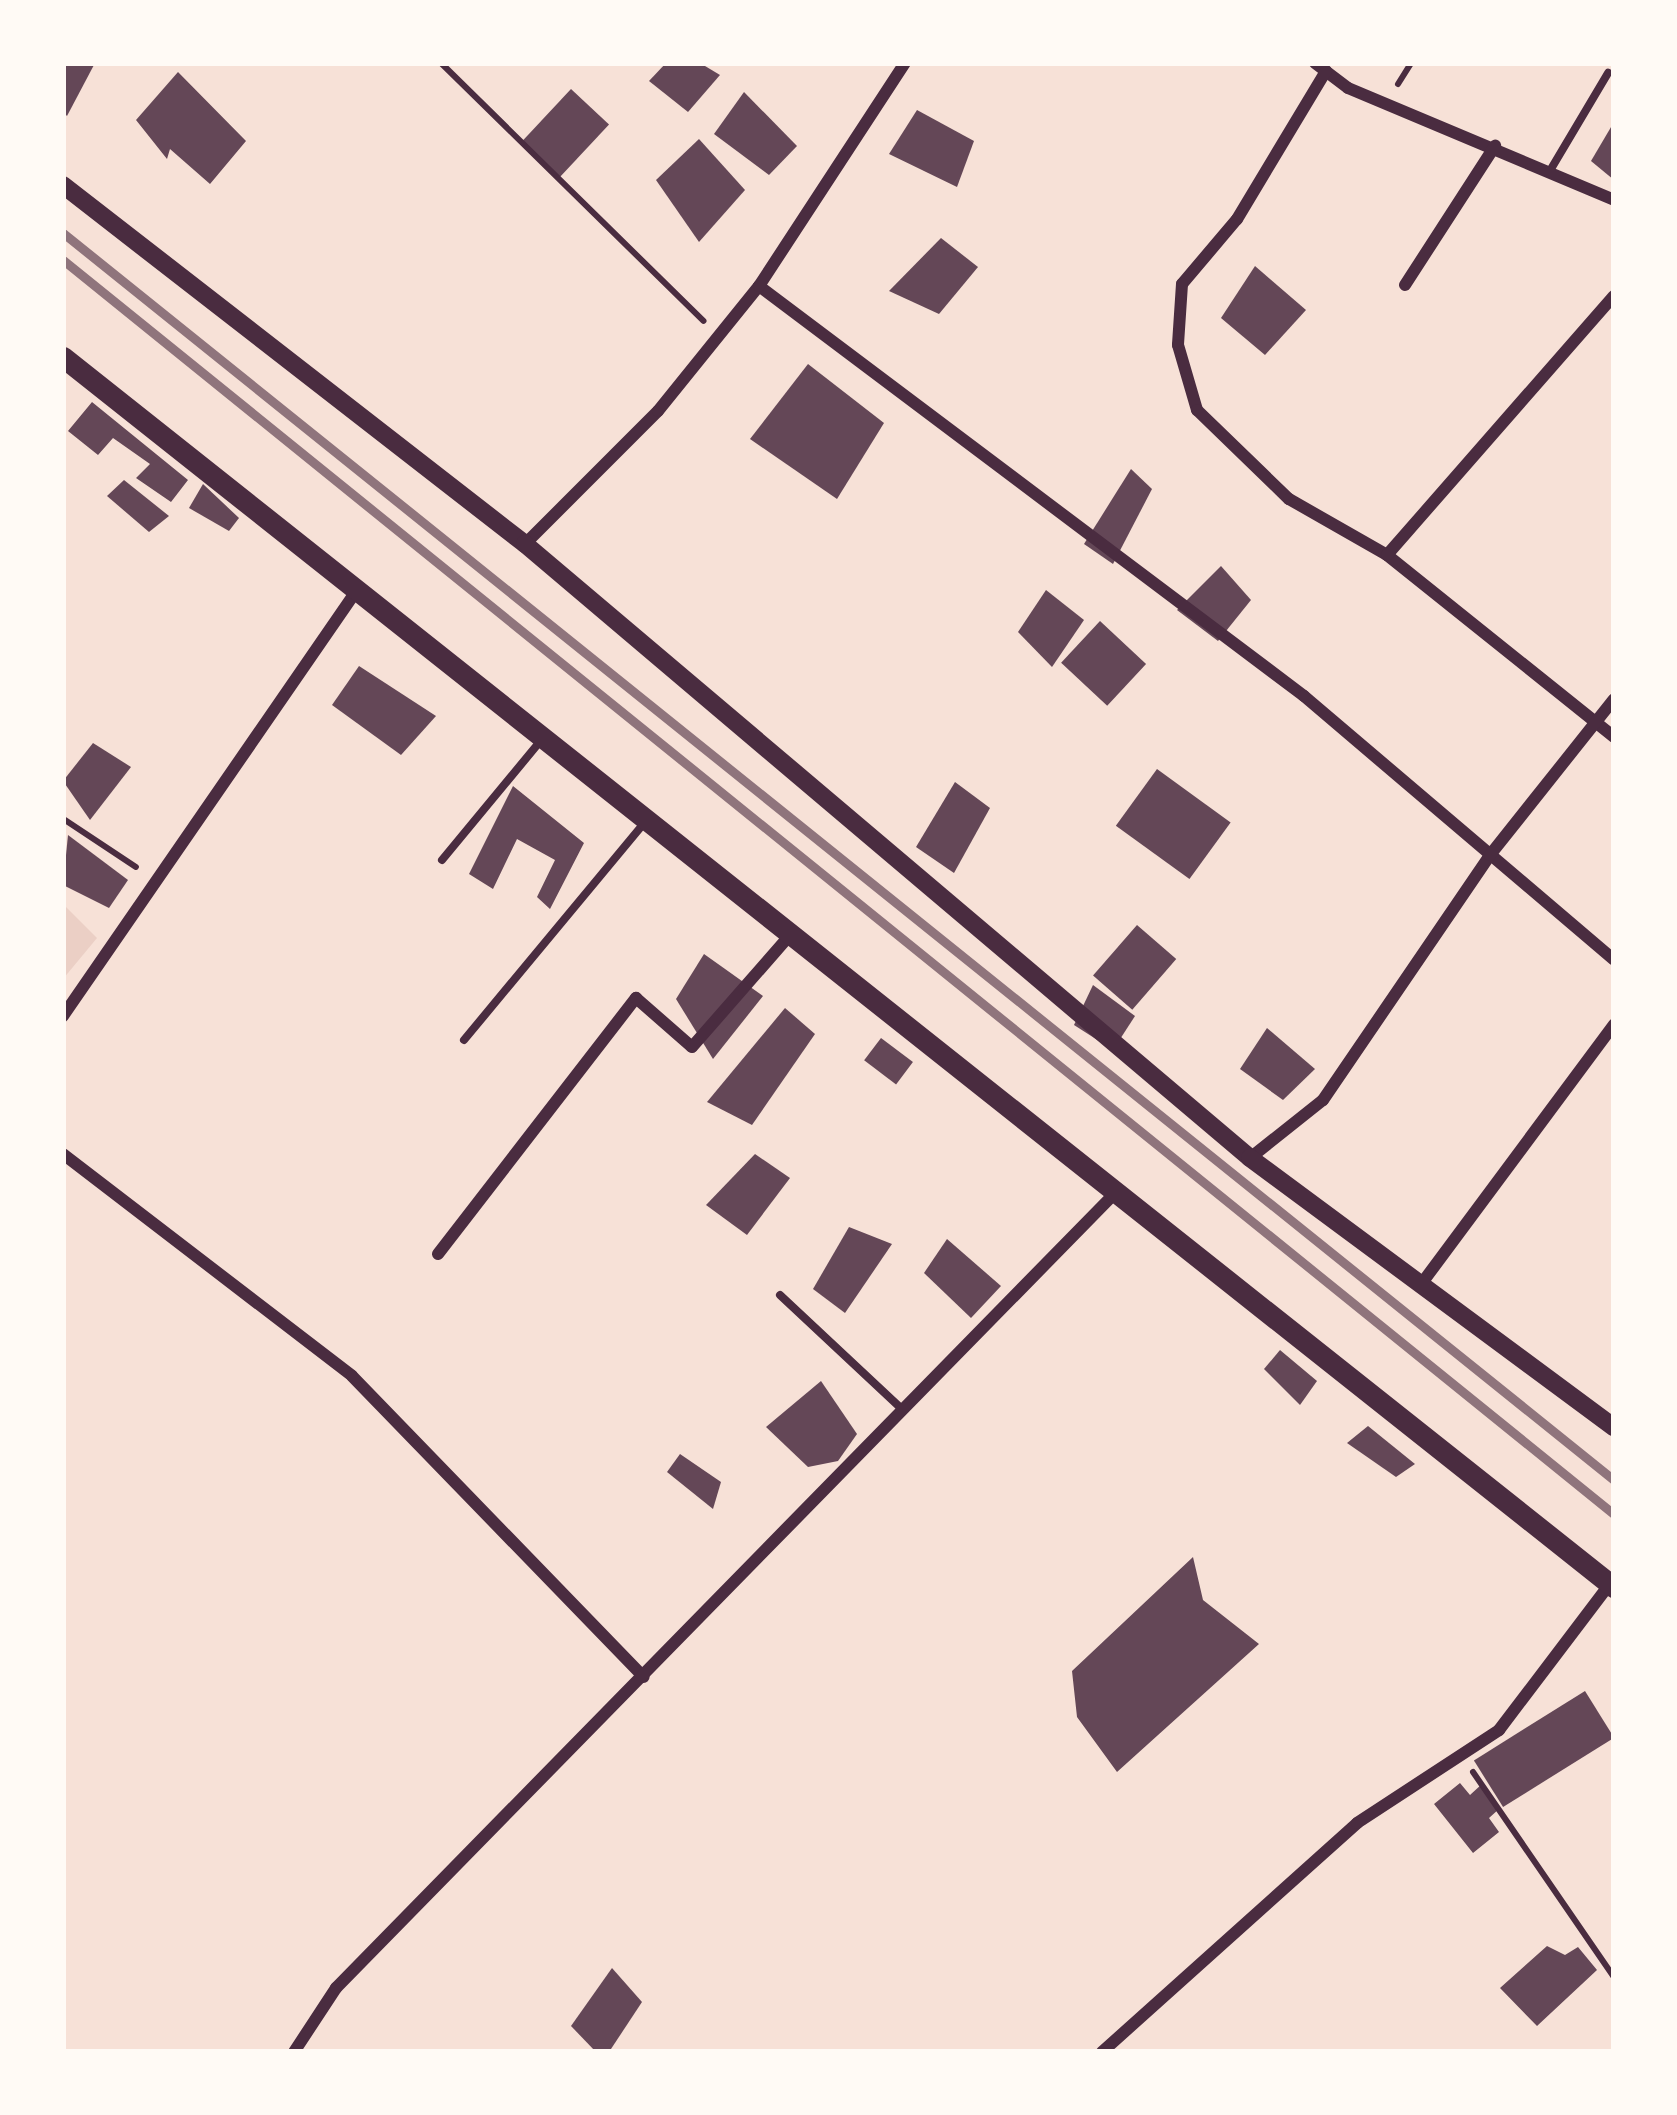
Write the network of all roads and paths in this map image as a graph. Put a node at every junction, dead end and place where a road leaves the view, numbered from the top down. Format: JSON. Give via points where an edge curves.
{"nodes":[{"id":1,"x":441,"y":63,"type":"edge"},
{"id":2,"x":905,"y":63,"type":"edge"},
{"id":3,"x":1320,"y":67,"type":"edge"},
{"id":4,"x":1608,"y":73,"type":"dead end"},
{"id":5,"x":1495,"y":146,"type":"junction"},
{"id":6,"x":1552,"y":169,"type":"junction"},
{"id":7,"x":63,"y":185,"type":"edge"},
{"id":8,"x":1614,"y":200,"type":"edge"},
{"id":9,"x":1406,"y":285,"type":"dead end"},
{"id":10,"x":759,"y":286,"type":"junction"},
{"id":11,"x":1614,"y":296,"type":"edge"},
{"id":12,"x":723,"y":331,"type":"junction"},
{"id":13,"x":63,"y":357,"type":"edge"},
{"id":14,"x":525,"y":544,"type":"junction"},
{"id":15,"x":1387,"y":555,"type":"junction"},
{"id":16,"x":357,"y":590,"type":"junction"},
{"id":17,"x":1614,"y":699,"type":"edge"},
{"id":18,"x":1597,"y":719,"type":"junction"},
{"id":19,"x":1614,"y":737,"type":"edge"},
{"id":20,"x":543,"y":738,"type":"junction"},
{"id":21,"x":65,"y":820,"type":"edge"},
{"id":22,"x":647,"y":820,"type":"junction"},
{"id":23,"x":1490,"y":855,"type":"junction"},
{"id":24,"x":442,"y":860,"type":"dead end"},
{"id":25,"x":159,"y":883,"type":"junction"},
{"id":26,"x":790,"y":934,"type":"junction"},
{"id":27,"x":1614,"y":960,"type":"edge"},
{"id":28,"x":63,"y":1016,"type":"edge"},
{"id":29,"x":1614,"y":1024,"type":"edge"},
{"id":30,"x":464,"y":1040,"type":"dead end"},
{"id":31,"x":63,"y":1154,"type":"edge"},
{"id":32,"x":1250,"y":1158,"type":"junction"},
{"id":33,"x":1116,"y":1192,"type":"junction"},
{"id":34,"x":438,"y":1254,"type":"dead end"},
{"id":35,"x":1422,"y":1282,"type":"junction"},
{"id":36,"x":780,"y":1294,"type":"dead end"},
{"id":37,"x":904,"y":1411,"type":"junction"},
{"id":38,"x":1614,"y":1427,"type":"edge"},
{"id":39,"x":1612,"y":1586,"type":"edge"},
{"id":40,"x":644,"y":1677,"type":"junction"},
{"id":41,"x":1460,"y":1755,"type":"junction"},
{"id":42,"x":1614,"y":1977,"type":"edge"},
{"id":43,"x":294,"y":2052,"type":"edge"},
{"id":44,"x":1102,"y":2052,"type":"edge"}],
"edges":[{"from":1,"to":12,"type":"path","via":[[684,311]]},
{"from":2,"to":10,"type":"street"},
{"from":3,"to":5,"type":"street"},
{"from":3,"to":15,"type":"street","via":[[1237,219],[1182,284],[1178,345],[1197,410],[1289,499]]},
{"from":4,"to":6,"type":"lane"},
{"from":5,"to":6,"type":"street"},
{"from":5,"to":9,"type":"street"},
{"from":6,"to":8,"type":"street"},
{"from":7,"to":14,"type":"street"},
{"from":10,"to":12,"type":"street"},
{"from":10,"to":23,"type":"street","via":[[1286,682]]},
{"from":11,"to":15,"type":"street"},
{"from":12,"to":14,"type":"street"},
{"from":13,"to":16,"type":"main road"},
{"from":14,"to":32,"type":"street"},
{"from":15,"to":18,"type":"street"},
{"from":16,"to":20,"type":"main road"},
{"from":16,"to":25,"type":"street"},
{"from":17,"to":18,"type":"street"},
{"from":18,"to":19,"type":"street"},
{"from":18,"to":23,"type":"street"},
{"from":20,"to":22,"type":"main road"},
{"from":20,"to":24,"type":"lane"},
{"from":21,"to":25,"type":"path"},
{"from":22,"to":26,"type":"main road"},
{"from":22,"to":30,"type":"lane"},
{"from":23,"to":27,"type":"street"},
{"from":23,"to":32,"type":"street","via":[[1323,1100]]},
{"from":25,"to":28,"type":"street"},
{"from":26,"to":33,"type":"main road"},
{"from":26,"to":34,"type":"street","via":[[692,1047],[636,998]]},
{"from":29,"to":35,"type":"street"},
{"from":31,"to":40,"type":"street","via":[[352,1376]]},
{"from":32,"to":35,"type":"street"},
{"from":33,"to":37,"type":"street"},
{"from":33,"to":39,"type":"main road"},
{"from":35,"to":38,"type":"street"},
{"from":36,"to":37,"type":"lane"},
{"from":37,"to":40,"type":"street"},
{"from":39,"to":41,"type":"street","via":[[1499,1730]]},
{"from":40,"to":43,"type":"street","via":[[336,1988]]},
{"from":41,"to":42,"type":"path"},
{"from":41,"to":44,"type":"street","via":[[1357,1823]]}]}
